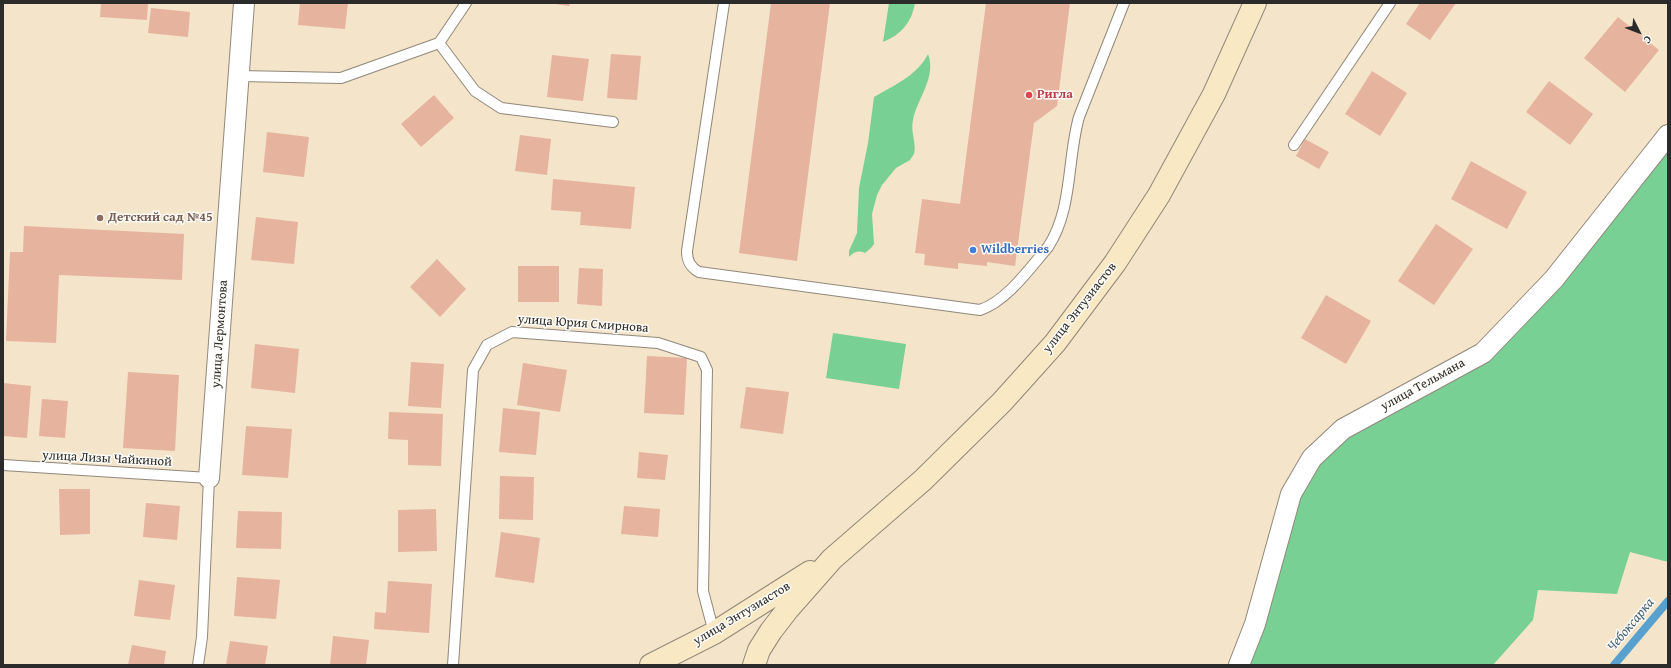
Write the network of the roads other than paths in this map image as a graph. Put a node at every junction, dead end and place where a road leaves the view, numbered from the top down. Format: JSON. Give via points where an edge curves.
{"nodes":[{"id":1,"x":244,"y":3,"type":"edge"},
{"id":2,"x":466,"y":3,"type":"edge"},
{"id":3,"x":724,"y":3,"type":"edge"},
{"id":4,"x":1124,"y":3,"type":"edge"},
{"id":5,"x":1255,"y":3,"type":"edge"},
{"id":6,"x":1390,"y":3,"type":"edge"},
{"id":7,"x":439,"y":43,"type":"junction"},
{"id":8,"x":239,"y":76,"type":"junction"},
{"id":9,"x":613,"y":122,"type":"dead end"},
{"id":10,"x":1668,"y":135,"type":"edge"},
{"id":11,"x":1294,"y":145,"type":"dead end"},
{"id":12,"x":3,"y":465,"type":"edge"},
{"id":13,"x":209,"y":478,"type":"junction"},
{"id":14,"x":832,"y":559,"type":"junction"},
{"id":15,"x":714,"y":633,"type":"junction"},
{"id":16,"x":198,"y":665,"type":"edge"},
{"id":17,"x":453,"y":665,"type":"edge"},
{"id":18,"x":651,"y":665,"type":"edge"},
{"id":19,"x":754,"y":665,"type":"edge"},
{"id":20,"x":1239,"y":665,"type":"edge"}],
"edges":[{"from":1,"to":8,"type":"street","name":"улица Лермонтова"},
{"from":2,"to":7,"type":"lane"},
{"from":3,"to":4,"type":"lane","via":[[687,251],[690,265],[699,272],[980,310],[993,305],[1005,294],[1054,239],[1062,215],[1074,134],[1079,117]]},
{"from":5,"to":14,"type":"main road","name":"улица Энтузиастов","via":[[1214,94],[1159,195],[1115,263],[1055,343],[1002,402],[923,480]]},
{"from":6,"to":11,"type":"lane"},
{"from":7,"to":8,"type":"lane","via":[[341,78]]},
{"from":7,"to":9,"type":"lane","via":[[474,91],[501,108]]},
{"from":8,"to":13,"type":"street","name":"улица Лермонтова"},
{"from":10,"to":20,"type":"street","name":"улица Тельмана","via":[[1554,279],[1483,353],[1343,429],[1312,458],[1291,494],[1255,624]]},
{"from":12,"to":13,"type":"lane","name":"улица Лизы Чайкиной"},
{"from":13,"to":16,"type":"lane","name":"улица Лермонтова","via":[[202,637]]},
{"from":14,"to":15,"type":"main road","name":"улица Энтузиастов"},
{"from":14,"to":19,"type":"main road","name":"улица Энтузиастов","via":[[776,625],[759,650]]},
{"from":15,"to":17,"type":"lane","name":"улица Юрия Смирнова","via":[[703,591],[707,370],[701,357],[658,343],[512,332],[487,345],[473,370]]},
{"from":15,"to":18,"type":"main road","name":"улица Энтузиастов"}]}
